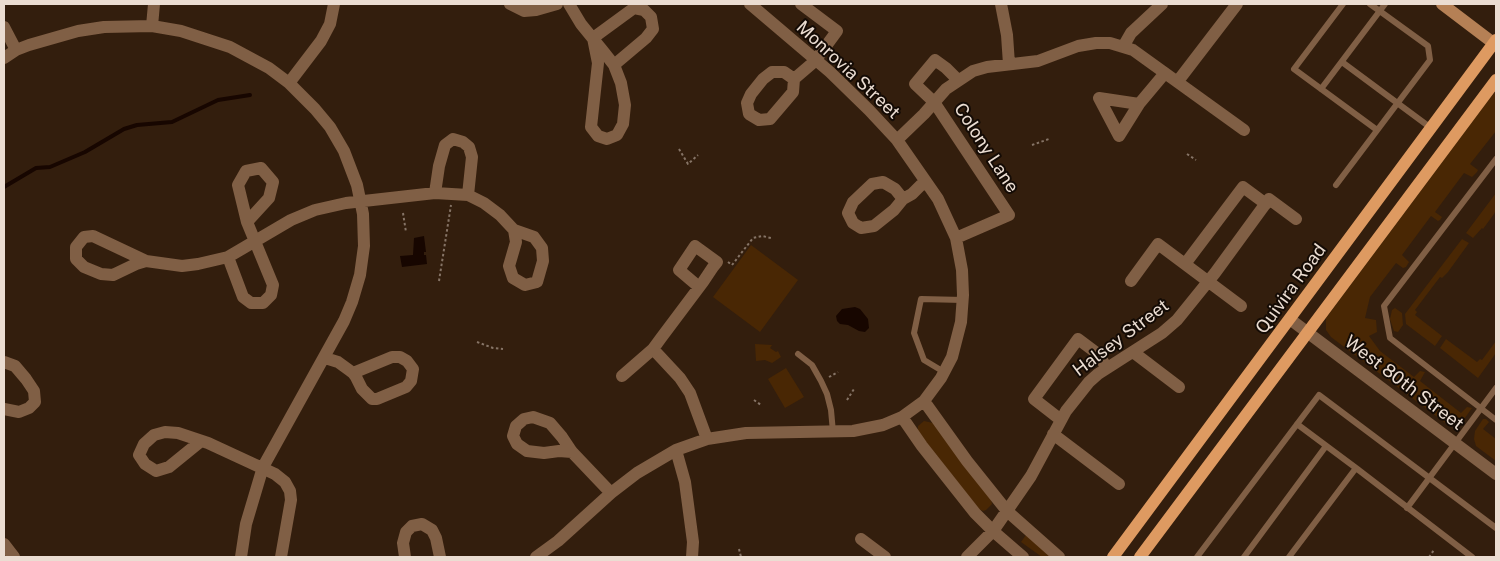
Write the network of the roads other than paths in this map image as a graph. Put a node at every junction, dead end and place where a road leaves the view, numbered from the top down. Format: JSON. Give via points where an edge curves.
{"nodes":[{"id":1,"x":154,"y":4,"type":"edge"},
{"id":2,"x":334,"y":4,"type":"edge"},
{"id":3,"x":510,"y":4,"type":"edge"},
{"id":4,"x":557,"y":4,"type":"edge"},
{"id":5,"x":569,"y":4,"type":"edge"},
{"id":6,"x":750,"y":4,"type":"edge"},
{"id":7,"x":801,"y":4,"type":"edge"},
{"id":8,"x":1001,"y":4,"type":"edge"},
{"id":9,"x":1162,"y":4,"type":"edge"},
{"id":10,"x":1237,"y":4,"type":"edge"},
{"id":11,"x":1343,"y":4,"type":"edge"},
{"id":12,"x":1370,"y":4,"type":"edge"},
{"id":13,"x":1385,"y":4,"type":"edge"},
{"id":14,"x":1442,"y":4,"type":"edge"},
{"id":15,"x":1380,"y":11,"type":"junction"},
{"id":16,"x":152,"y":26,"type":"junction"},
{"id":17,"x":4,"y":27,"type":"edge"},
{"id":18,"x":593,"y":38,"type":"junction"},
{"id":19,"x":1496,"y":43,"type":"edge"},
{"id":20,"x":1123,"y":47,"type":"junction"},
{"id":21,"x":16,"y":50,"type":"junction"},
{"id":22,"x":4,"y":58,"type":"edge"},
{"id":23,"x":816,"y":61,"type":"junction"},
{"id":24,"x":1342,"y":62,"type":"junction"},
{"id":25,"x":1009,"y":64,"type":"junction"},
{"id":26,"x":614,"y":65,"type":"junction"},
{"id":27,"x":1165,"y":73,"type":"junction"},
{"id":28,"x":794,"y":79,"type":"dead end"},
{"id":29,"x":958,"y":80,"type":"junction"},
{"id":30,"x":1496,"y":80,"type":"edge"},
{"id":31,"x":1178,"y":81,"type":"junction"},
{"id":32,"x":290,"y":83,"type":"junction"},
{"id":33,"x":1322,"y":89,"type":"junction"},
{"id":34,"x":934,"y":102,"type":"junction"},
{"id":35,"x":1398,"y":103,"type":"junction"},
{"id":36,"x":1139,"y":104,"type":"dead end"},
{"id":37,"x":1431,"y":128,"type":"junction"},
{"id":38,"x":1244,"y":130,"type":"dead end"},
{"id":39,"x":1377,"y":130,"type":"junction"},
{"id":40,"x":897,"y":140,"type":"junction"},
{"id":41,"x":1496,"y":159,"type":"edge"},
{"id":42,"x":925,"y":181,"type":"junction"},
{"id":43,"x":1336,"y":184,"type":"dead end"},
{"id":44,"x":436,"y":193,"type":"junction"},
{"id":45,"x":468,"y":195,"type":"junction"},
{"id":46,"x":903,"y":199,"type":"dead end"},
{"id":47,"x":360,"y":201,"type":"junction"},
{"id":48,"x":1267,"y":202,"type":"junction"},
{"id":49,"x":1296,"y":219,"type":"dead end"},
{"id":50,"x":247,"y":222,"type":"dead end"},
{"id":51,"x":514,"y":230,"type":"dead end"},
{"id":52,"x":956,"y":238,"type":"junction"},
{"id":53,"x":255,"y":242,"type":"junction"},
{"id":54,"x":228,"y":258,"type":"junction"},
{"id":55,"x":146,"y":261,"type":"junction"},
{"id":56,"x":1185,"y":264,"type":"junction"},
{"id":57,"x":1131,"y":281,"type":"dead end"},
{"id":58,"x":1208,"y":282,"type":"junction"},
{"id":59,"x":699,"y":287,"type":"junction"},
{"id":60,"x":963,"y":300,"type":"junction"},
{"id":61,"x":1241,"y":306,"type":"dead end"},
{"id":62,"x":1291,"y":320,"type":"junction"},
{"id":63,"x":1308,"y":332,"type":"junction"},
{"id":64,"x":653,"y":348,"type":"junction"},
{"id":65,"x":1133,"y":352,"type":"junction"},
{"id":66,"x":798,"y":354,"type":"dead end"},
{"id":67,"x":325,"y":358,"type":"junction"},
{"id":68,"x":4,"y":362,"type":"edge"},
{"id":69,"x":1107,"y":368,"type":"junction"},
{"id":70,"x":944,"y":372,"type":"junction"},
{"id":71,"x":353,"y":373,"type":"junction"},
{"id":72,"x":622,"y":376,"type":"dead end"},
{"id":73,"x":1179,"y":387,"type":"dead end"},
{"id":74,"x":1496,"y":388,"type":"edge"},
{"id":75,"x":924,"y":401,"type":"junction"},
{"id":76,"x":4,"y":409,"type":"edge"},
{"id":77,"x":1481,"y":409,"type":"junction"},
{"id":78,"x":902,"y":417,"type":"junction"},
{"id":79,"x":1061,"y":420,"type":"junction"},
{"id":80,"x":1496,"y":420,"type":"edge"},
{"id":81,"x":1297,"y":424,"type":"junction"},
{"id":82,"x":833,"y":432,"type":"junction"},
{"id":83,"x":1053,"y":434,"type":"junction"},
{"id":84,"x":707,"y":439,"type":"junction"},
{"id":85,"x":201,"y":441,"type":"dead end"},
{"id":86,"x":1455,"y":443,"type":"junction"},
{"id":87,"x":1326,"y":446,"type":"junction"},
{"id":88,"x":676,"y":450,"type":"junction"},
{"id":89,"x":572,"y":452,"type":"dead end"},
{"id":90,"x":263,"y":467,"type":"junction"},
{"id":91,"x":1356,"y":468,"type":"junction"},
{"id":92,"x":1496,"y":474,"type":"edge"},
{"id":93,"x":1429,"y":477,"type":"junction"},
{"id":94,"x":1119,"y":484,"type":"dead end"},
{"id":95,"x":611,"y":493,"type":"junction"},
{"id":96,"x":1407,"y":508,"type":"junction"},
{"id":97,"x":1007,"y":510,"type":"junction"},
{"id":98,"x":1496,"y":528,"type":"edge"},
{"id":99,"x":993,"y":531,"type":"junction"},
{"id":100,"x":861,"y":539,"type":"dead end"},
{"id":101,"x":4,"y":544,"type":"edge"},
{"id":102,"x":542,"y":556,"type":"edge"},
{"id":103,"x":14,"y":557,"type":"edge"},
{"id":104,"x":241,"y":557,"type":"edge"},
{"id":105,"x":282,"y":557,"type":"edge"},
{"id":106,"x":405,"y":557,"type":"edge"},
{"id":107,"x":440,"y":557,"type":"edge"},
{"id":108,"x":692,"y":557,"type":"edge"},
{"id":109,"x":885,"y":557,"type":"edge"},
{"id":110,"x":967,"y":557,"type":"edge"},
{"id":111,"x":1023,"y":557,"type":"edge"},
{"id":112,"x":1059,"y":557,"type":"edge"},
{"id":113,"x":1113,"y":557,"type":"edge"},
{"id":114,"x":1140,"y":557,"type":"edge"},
{"id":115,"x":1197,"y":557,"type":"edge"},
{"id":116,"x":1244,"y":557,"type":"edge"},
{"id":117,"x":1289,"y":557,"type":"edge"},
{"id":118,"x":1472,"y":557,"type":"edge"}],
"edges":[{"from":1,"to":16,"type":"street"},
{"from":2,"to":32,"type":"street","via":[[330,24]]},
{"from":3,"to":4,"type":"street","via":[[524,11]]},
{"from":5,"to":18,"type":"street"},
{"from":6,"to":23,"type":"street","name":"Monrovia Street"},
{"from":7,"to":23,"type":"street","via":[[837,31]]},
{"from":8,"to":25,"type":"street"},
{"from":9,"to":20,"type":"street","via":[[1131,32]]},
{"from":10,"to":31,"type":"street"},
{"from":11,"to":33,"type":"lane","via":[[1294,69]]},
{"from":12,"to":15,"type":"lane"},
{"from":13,"to":15,"type":"lane"},
{"from":14,"to":19,"type":"street"},
{"from":15,"to":24,"type":"lane"},
{"from":15,"to":35,"type":"lane","via":[[1428,46],[1430,60]]},
{"from":16,"to":21,"type":"street","via":[[78,31]]},
{"from":16,"to":32,"type":"street","via":[[181,31],[230,47]]},
{"from":17,"to":21,"type":"street"},
{"from":18,"to":26,"type":"street"},
{"from":18,"to":26,"type":"street","via":[[634,8],[644,10],[651,17],[653,29]]},
{"from":18,"to":26,"type":"street","via":[[598,63],[591,127],[598,136],[607,139],[620,130],[625,105]]},
{"from":19,"to":37,"type":"main road","name":"Quivira Road"},
{"from":20,"to":25,"type":"street","name":"Colony Lane","via":[[1096,43],[1038,61]]},
{"from":20,"to":27,"type":"street","name":"Colony Lane","via":[[1133,50]]},
{"from":21,"to":22,"type":"street"},
{"from":23,"to":28,"type":"street"},
{"from":23,"to":40,"type":"street","name":"Monrovia Street"},
{"from":24,"to":33,"type":"lane"},
{"from":24,"to":35,"type":"lane"},
{"from":25,"to":29,"type":"street","name":"Colony Lane","via":[[973,71]]},
{"from":27,"to":31,"type":"street","name":"Colony Lane"},
{"from":27,"to":36,"type":"street"},
{"from":29,"to":34,"type":"street","name":"Colony Lane"},
{"from":29,"to":34,"type":"street","via":[[935,60],[915,84]]},
{"from":30,"to":63,"type":"main road"},
{"from":31,"to":38,"type":"street","name":"Colony Lane"},
{"from":32,"to":47,"type":"street","via":[[330,127],[352,170]]},
{"from":33,"to":39,"type":"lane"},
{"from":34,"to":40,"type":"street","name":"Colony Lane"},
{"from":34,"to":52,"type":"street","name":"Colony Lane","via":[[1009,215]]},
{"from":35,"to":37,"type":"lane"},
{"from":35,"to":39,"type":"lane"},
{"from":37,"to":62,"type":"main road","name":"Quivira Road"},
{"from":39,"to":43,"type":"lane"},
{"from":40,"to":42,"type":"street","name":"Monrovia Street"},
{"from":41,"to":77,"type":"lane","via":[[1384,306],[1390,338]]},
{"from":42,"to":46,"type":"street"},
{"from":42,"to":52,"type":"street","name":"Monrovia Street","via":[[938,199]]},
{"from":44,"to":45,"type":"street"},
{"from":44,"to":45,"type":"street","via":[[439,166],[446,145],[453,139],[469,147],[472,158]]},
{"from":44,"to":47,"type":"street"},
{"from":45,"to":51,"type":"street","via":[[500,215]]},
{"from":47,"to":53,"type":"street","via":[[315,210]]},
{"from":47,"to":67,"type":"street","via":[[364,246],[360,274],[352,302]]},
{"from":48,"to":49,"type":"street"},
{"from":48,"to":56,"type":"street","via":[[1243,187]]},
{"from":48,"to":58,"type":"street","name":"Halsey Street"},
{"from":50,"to":53,"type":"street"},
{"from":52,"to":60,"type":"street","name":"Monrovia Street"},
{"from":53,"to":54,"type":"street"},
{"from":53,"to":54,"type":"street","via":[[272,285],[270,295],[263,303],[251,303],[244,297]]},
{"from":54,"to":55,"type":"street","via":[[182,266]]},
{"from":55,"to":55,"type":"street","via":[[93,236],[84,237],[76,246],[76,259],[84,267],[100,274],[113,275]]},
{"from":56,"to":57,"type":"street","via":[[1158,244]]},
{"from":56,"to":58,"type":"street"},
{"from":58,"to":61,"type":"street"},
{"from":58,"to":65,"type":"street","name":"Halsey Street","via":[[1177,320]]},
{"from":59,"to":59,"type":"street","via":[[717,262],[696,246],[679,270]]},
{"from":59,"to":64,"type":"street"},
{"from":60,"to":70,"type":"street","name":"Monrovia Street","via":[[952,357]]},
{"from":60,"to":70,"type":"lane","via":[[921,299],[914,333],[924,360]]},
{"from":62,"to":63,"type":"street","name":"West 80th Street"},
{"from":62,"to":113,"type":"main road","name":"Quivira Road"},
{"from":63,"to":86,"type":"street","name":"West 80th Street"},
{"from":63,"to":114,"type":"main road"},
{"from":64,"to":72,"type":"street"},
{"from":64,"to":84,"type":"street","via":[[690,393]]},
{"from":65,"to":69,"type":"street","name":"Halsey Street"},
{"from":65,"to":73,"type":"street"},
{"from":66,"to":82,"type":"lane","via":[[812,366],[827,394]]},
{"from":67,"to":71,"type":"street","via":[[338,362]]},
{"from":67,"to":90,"type":"street"},
{"from":68,"to":76,"type":"street","via":[[15,366],[26,379],[34,391],[35,402],[19,412]]},
{"from":69,"to":79,"type":"street","name":"Halsey Street","via":[[1080,392]]},
{"from":69,"to":79,"type":"street","via":[[1098,354],[1078,339],[1034,399]]},
{"from":70,"to":75,"type":"street","name":"Monrovia Street"},
{"from":71,"to":71,"type":"street","via":[[362,389],[372,399],[377,399],[406,387],[413,369],[400,357],[392,356]]},
{"from":74,"to":77,"type":"lane"},
{"from":75,"to":78,"type":"street","name":"Monrovia Street"},
{"from":75,"to":97,"type":"street"},
{"from":77,"to":80,"type":"lane"},
{"from":77,"to":86,"type":"lane"},
{"from":78,"to":82,"type":"street","name":"Monrovia Street","via":[[853,431]]},
{"from":78,"to":99,"type":"street","via":[[945,476]]},
{"from":79,"to":83,"type":"street","name":"Halsey Street"},
{"from":81,"to":87,"type":"lane"},
{"from":81,"to":93,"type":"lane","via":[[1318,395]]},
{"from":81,"to":115,"type":"lane"},
{"from":82,"to":84,"type":"street","name":"Monrovia Street","via":[[746,433]]},
{"from":83,"to":94,"type":"street"},
{"from":83,"to":97,"type":"street","name":"Halsey Street","via":[[1031,476]]},
{"from":84,"to":88,"type":"street","name":"Monrovia Street"},
{"from":85,"to":90,"type":"street"},
{"from":86,"to":92,"type":"street","name":"West 80th Street"},
{"from":86,"to":93,"type":"lane"},
{"from":87,"to":91,"type":"lane"},
{"from":87,"to":116,"type":"lane"},
{"from":88,"to":95,"type":"street","name":"Monrovia Street"},
{"from":88,"to":108,"type":"street","via":[[685,482]]},
{"from":89,"to":95,"type":"street"},
{"from":90,"to":104,"type":"street","via":[[246,524]]},
{"from":90,"to":105,"type":"street","via":[[285,482],[290,491]]},
{"from":91,"to":96,"type":"lane"},
{"from":91,"to":117,"type":"lane"},
{"from":93,"to":96,"type":"lane"},
{"from":93,"to":98,"type":"lane"},
{"from":95,"to":102,"type":"street","name":"Monrovia Street"},
{"from":96,"to":118,"type":"lane"},
{"from":97,"to":99,"type":"street","name":"Halsey Street"},
{"from":97,"to":112,"type":"street"},
{"from":99,"to":110,"type":"street","name":"Halsey Street"},
{"from":99,"to":111,"type":"street"},
{"from":100,"to":109,"type":"street"},
{"from":101,"to":103,"type":"street"},
{"from":106,"to":107,"type":"street","via":[[403,543],[406,532],[412,526],[422,524],[432,530]]}]}
